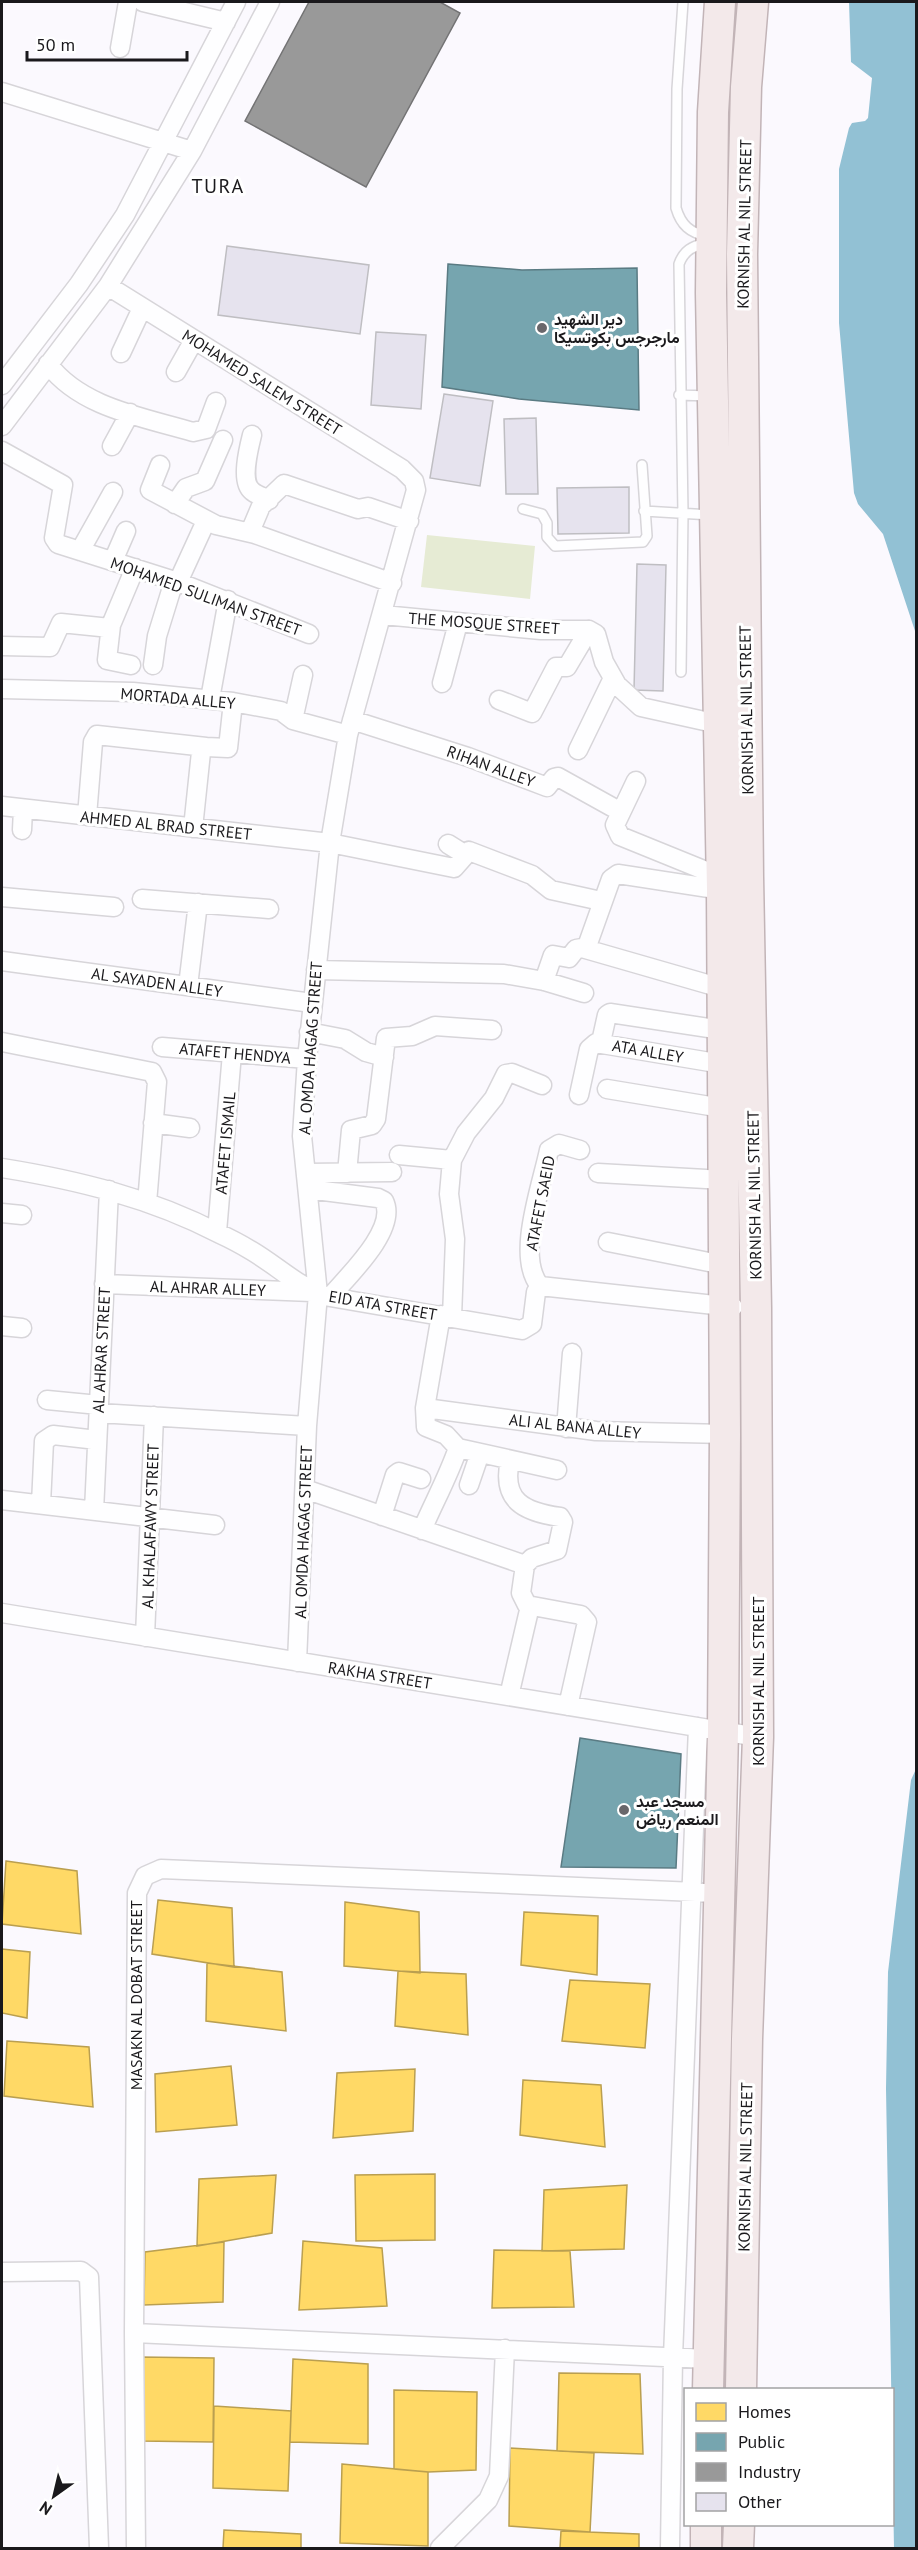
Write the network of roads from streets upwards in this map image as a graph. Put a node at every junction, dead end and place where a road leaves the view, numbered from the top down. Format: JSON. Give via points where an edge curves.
{"nodes":[{"id":1,"x":128,"y":2,"type":"edge"},
{"id":2,"x":143,"y":2,"type":"edge"},
{"id":3,"x":237,"y":2,"type":"edge"},
{"id":4,"x":270,"y":2,"type":"edge"},
{"id":5,"x":720,"y":2,"type":"edge"},
{"id":6,"x":753,"y":2,"type":"edge"},
{"id":7,"x":226,"y":22,"type":"junction"},
{"id":8,"x":120,"y":48,"type":"dead end"},
{"id":9,"x":2,"y":92,"type":"edge"},
{"id":10,"x":163,"y":142,"type":"junction"},
{"id":11,"x":192,"y":151,"type":"junction"},
{"id":12,"x":108,"y":286,"type":"junction"},
{"id":13,"x":142,"y":308,"type":"junction"},
{"id":14,"x":194,"y":340,"type":"junction"},
{"id":15,"x":121,"y":353,"type":"dead end"},
{"id":16,"x":48,"y":364,"type":"junction"},
{"id":17,"x":176,"y":372,"type":"dead end"},
{"id":18,"x":2,"y":386,"type":"edge"},
{"id":19,"x":216,"y":402,"type":"dead end"},
{"id":20,"x":130,"y":413,"type":"junction"},
{"id":21,"x":2,"y":426,"type":"edge"},
{"id":22,"x":252,"y":435,"type":"dead end"},
{"id":23,"x":223,"y":440,"type":"dead end"},
{"id":24,"x":112,"y":446,"type":"dead end"},
{"id":25,"x":2,"y":451,"type":"edge"},
{"id":26,"x":160,"y":465,"type":"dead end"},
{"id":27,"x":414,"y":481,"type":"joint"},
{"id":28,"x":113,"y":492,"type":"dead end"},
{"id":29,"x":269,"y":500,"type":"junction"},
{"id":30,"x":175,"y":504,"type":"junction"},
{"id":31,"x":206,"y":521,"type":"junction"},
{"id":32,"x":409,"y":521,"type":"junction"},
{"id":33,"x":126,"y":531,"type":"dead end"},
{"id":34,"x":250,"y":532,"type":"junction"},
{"id":35,"x":80,"y":551,"type":"junction"},
{"id":36,"x":113,"y":561,"type":"junction"},
{"id":37,"x":135,"y":568,"type":"junction"},
{"id":38,"x":176,"y":581,"type":"junction"},
{"id":39,"x":392,"y":583,"type":"junction"},
{"id":40,"x":228,"y":600,"type":"junction"},
{"id":41,"x":383,"y":615,"type":"junction"},
{"id":42,"x":458,"y":623,"type":"junction"},
{"id":43,"x":110,"y":628,"type":"junction"},
{"id":44,"x":590,"y":630,"type":"junction"},
{"id":45,"x":309,"y":634,"type":"dead end"},
{"id":46,"x":2,"y":646,"type":"edge"},
{"id":47,"x":153,"y":664,"type":"dead end"},
{"id":48,"x":131,"y":665,"type":"dead end"},
{"id":49,"x":303,"y":675,"type":"dead end"},
{"id":50,"x":613,"y":678,"type":"junction"},
{"id":51,"x":442,"y":683,"type":"dead end"},
{"id":52,"x":2,"y":689,"type":"edge"},
{"id":53,"x":210,"y":699,"type":"junction"},
{"id":54,"x":499,"y":700,"type":"dead end"},
{"id":55,"x":233,"y":702,"type":"junction"},
{"id":56,"x":293,"y":720,"type":"junction"},
{"id":57,"x":718,"y":724,"type":"junction"},
{"id":58,"x":350,"y":727,"type":"junction"},
{"id":59,"x":206,"y":747,"type":"junction"},
{"id":60,"x":578,"y":750,"type":"dead end"},
{"id":61,"x":636,"y":781,"type":"dead end"},
{"id":62,"x":2,"y":806,"type":"edge"},
{"id":63,"x":23,"y":809,"type":"junction"},
{"id":64,"x":621,"y":812,"type":"junction"},
{"id":65,"x":87,"y":816,"type":"junction"},
{"id":66,"x":193,"y":828,"type":"junction"},
{"id":67,"x":22,"y":830,"type":"dead end"},
{"id":68,"x":330,"y":843,"type":"junction"},
{"id":69,"x":448,"y":844,"type":"dead end"},
{"id":70,"x":465,"y":854,"type":"junction"},
{"id":71,"x":722,"y":884,"type":"junction"},
{"id":72,"x":2,"y":897,"type":"edge"},
{"id":73,"x":142,"y":898,"type":"dead end"},
{"id":74,"x":601,"y":901,"type":"junction"},
{"id":75,"x":198,"y":903,"type":"junction"},
{"id":76,"x":114,"y":907,"type":"dead end"},
{"id":77,"x":269,"y":909,"type":"dead end"},
{"id":78,"x":586,"y":949,"type":"junction"},
{"id":79,"x":2,"y":961,"type":"edge"},
{"id":80,"x":316,"y":970,"type":"junction"},
{"id":81,"x":544,"y":981,"type":"junction"},
{"id":82,"x":189,"y":986,"type":"junction"},
{"id":83,"x":722,"y":988,"type":"junction"},
{"id":84,"x":584,"y":993,"type":"dead end"},
{"id":85,"x":312,"y":1003,"type":"junction"},
{"id":86,"x":492,"y":1030,"type":"dead end"},
{"id":87,"x":722,"y":1030,"type":"junction"},
{"id":88,"x":309,"y":1032,"type":"junction"},
{"id":89,"x":2,"y":1042,"type":"edge"},
{"id":90,"x":600,"y":1042,"type":"junction"},
{"id":91,"x":162,"y":1047,"type":"dead end"},
{"id":92,"x":232,"y":1053,"type":"junction"},
{"id":93,"x":384,"y":1057,"type":"junction"},
{"id":94,"x":307,"y":1059,"type":"junction"},
{"id":95,"x":722,"y":1064,"type":"junction"},
{"id":96,"x":542,"y":1085,"type":"dead end"},
{"id":97,"x":607,"y":1089,"type":"dead end"},
{"id":98,"x":579,"y":1095,"type":"dead end"},
{"id":99,"x":723,"y":1108,"type":"junction"},
{"id":100,"x":153,"y":1123,"type":"junction"},
{"id":101,"x":190,"y":1128,"type":"dead end"},
{"id":102,"x":580,"y":1150,"type":"dead end"},
{"id":103,"x":399,"y":1155,"type":"dead end"},
{"id":104,"x":452,"y":1160,"type":"junction"},
{"id":105,"x":2,"y":1168,"type":"edge"},
{"id":106,"x":392,"y":1172,"type":"dead end"},
{"id":107,"x":347,"y":1173,"type":"junction"},
{"id":108,"x":598,"y":1173,"type":"dead end"},
{"id":109,"x":724,"y":1180,"type":"junction"},
{"id":110,"x":308,"y":1181,"type":"junction"},
{"id":111,"x":109,"y":1190,"type":"junction"},
{"id":112,"x":147,"y":1203,"type":"junction"},
{"id":113,"x":2,"y":1213,"type":"edge"},
{"id":114,"x":22,"y":1215,"type":"dead end"},
{"id":115,"x":217,"y":1232,"type":"junction"},
{"id":116,"x":608,"y":1242,"type":"dead end"},
{"id":117,"x":724,"y":1265,"type":"junction"},
{"id":118,"x":104,"y":1284,"type":"junction"},
{"id":119,"x":540,"y":1286,"type":"junction"},
{"id":120,"x":320,"y":1294,"type":"junction"},
{"id":121,"x":724,"y":1306,"type":"junction"},
{"id":122,"x":756,"y":1308,"type":"junction"},
{"id":123,"x":446,"y":1316,"type":"junction"},
{"id":124,"x":2,"y":1326,"type":"edge"},
{"id":125,"x":22,"y":1328,"type":"dead end"},
{"id":126,"x":572,"y":1353,"type":"dead end"},
{"id":127,"x":47,"y":1400,"type":"dead end"},
{"id":128,"x":99,"y":1409,"type":"junction"},
{"id":129,"x":154,"y":1416,"type":"junction"},
{"id":130,"x":426,"y":1418,"type":"junction"},
{"id":131,"x":307,"y":1426,"type":"junction"},
{"id":132,"x":566,"y":1428,"type":"junction"},
{"id":133,"x":725,"y":1434,"type":"junction"},
{"id":134,"x":97,"y":1440,"type":"junction"},
{"id":135,"x":458,"y":1448,"type":"junction"},
{"id":136,"x":480,"y":1453,"type":"junction"},
{"id":137,"x":510,"y":1460,"type":"junction"},
{"id":138,"x":557,"y":1470,"type":"dead end"},
{"id":139,"x":421,"y":1479,"type":"dead end"},
{"id":140,"x":469,"y":1485,"type":"dead end"},
{"id":141,"x":305,"y":1489,"type":"junction"},
{"id":142,"x":2,"y":1500,"type":"edge"},
{"id":143,"x":41,"y":1504,"type":"junction"},
{"id":144,"x":94,"y":1510,"type":"junction"},
{"id":145,"x":382,"y":1516,"type":"junction"},
{"id":146,"x":150,"y":1517,"type":"junction"},
{"id":147,"x":215,"y":1525,"type":"dead end"},
{"id":148,"x":422,"y":1530,"type":"junction"},
{"id":149,"x":525,"y":1565,"type":"junction"},
{"id":150,"x":530,"y":1606,"type":"junction"},
{"id":151,"x":2,"y":1613,"type":"edge"},
{"id":152,"x":145,"y":1637,"type":"junction"},
{"id":153,"x":297,"y":1662,"type":"junction"},
{"id":154,"x":509,"y":1696,"type":"junction"},
{"id":155,"x":568,"y":1706,"type":"junction"},
{"id":156,"x":711,"y":1729,"type":"junction"},
{"id":157,"x":758,"y":1737,"type":"junction"},
{"id":158,"x":690,"y":1893,"type":"junction"},
{"id":159,"x":719,"y":1893,"type":"junction"},
{"id":160,"x":716,"y":2038,"type":"junction"},
{"id":161,"x":747,"y":2039,"type":"junction"},
{"id":162,"x":2,"y":2271,"type":"edge"},
{"id":163,"x":134,"y":2333,"type":"junction"},
{"id":164,"x":505,"y":2349,"type":"junction"},
{"id":165,"x":673,"y":2357,"type":"junction"},
{"id":166,"x":709,"y":2359,"type":"junction"},
{"id":167,"x":708,"y":2388,"type":"edge"},
{"id":168,"x":741,"y":2388,"type":"edge"},
{"id":169,"x":706,"y":2526,"type":"edge"},
{"id":170,"x":739,"y":2526,"type":"edge"},
{"id":171,"x":99,"y":2548,"type":"edge"},
{"id":172,"x":136,"y":2548,"type":"edge"},
{"id":173,"x":440,"y":2548,"type":"edge"},
{"id":174,"x":670,"y":2548,"type":"edge"},
{"id":175,"x":706,"y":2548,"type":"edge"},
{"id":176,"x":738,"y":2548,"type":"edge"}],
"edges":[{"from":1,"to":8,"type":"street"},
{"from":2,"to":7,"type":"street"},
{"from":3,"to":7,"type":"street"},
{"from":4,"to":11,"type":"street"},
{"from":5,"to":57,"type":"highway","name":"KORNISH AL NIL STREET","via":[[711,240]]},
{"from":6,"to":122,"type":"highway","name":"KORNISH AL NIL STREET","via":[[746,87],[742,266]]},
{"from":7,"to":10,"type":"street"},
{"from":9,"to":10,"type":"street"},
{"from":10,"to":11,"type":"street"},
{"from":10,"to":18,"type":"street","via":[[103,250]]},
{"from":11,"to":12,"type":"street"},
{"from":12,"to":13,"type":"street","name":"MOHAMED SALEM STREET"},
{"from":12,"to":16,"type":"street"},
{"from":13,"to":14,"type":"street","name":"MOHAMED SALEM STREET"},
{"from":13,"to":15,"type":"street"},
{"from":14,"to":17,"type":"street"},
{"from":14,"to":27,"type":"street","name":"MOHAMED SALEM STREET","via":[[402,469]]},
{"from":16,"to":20,"type":"street","via":[[60,380],[77,392]]},
{"from":16,"to":21,"type":"street"},
{"from":19,"to":20,"type":"street","via":[[209,425],[200,432]]},
{"from":20,"to":24,"type":"street"},
{"from":22,"to":29,"type":"street","via":[[247,484],[252,492]]},
{"from":23,"to":30,"type":"street","via":[[204,481],[186,489]]},
{"from":25,"to":35,"type":"street","name":"MOHAMED SULIMAN STREET","via":[[63,485],[55,540]]},
{"from":26,"to":30,"type":"street","via":[[150,490]]},
{"from":27,"to":32,"type":"street","name":"AL OMDA HAGAG STREET","via":[[415,499]]},
{"from":28,"to":35,"type":"street"},
{"from":29,"to":32,"type":"street","via":[[282,485],[290,485],[358,509],[368,507]]},
{"from":29,"to":34,"type":"street","via":[[259,509]]},
{"from":30,"to":31,"type":"street"},
{"from":31,"to":34,"type":"street"},
{"from":31,"to":38,"type":"street"},
{"from":32,"to":39,"type":"street","name":"AL OMDA HAGAG STREET"},
{"from":33,"to":36,"type":"street"},
{"from":34,"to":39,"type":"street"},
{"from":35,"to":36,"type":"street","name":"MOHAMED SULIMAN STREET"},
{"from":36,"to":37,"type":"street","name":"MOHAMED SULIMAN STREET"},
{"from":37,"to":38,"type":"street","name":"MOHAMED SULIMAN STREET"},
{"from":37,"to":43,"type":"street"},
{"from":38,"to":40,"type":"street","name":"MOHAMED SULIMAN STREET"},
{"from":38,"to":47,"type":"street","via":[[157,636]]},
{"from":39,"to":41,"type":"street","name":"AL OMDA HAGAG STREET"},
{"from":40,"to":45,"type":"street","name":"MOHAMED SULIMAN STREET"},
{"from":40,"to":53,"type":"street"},
{"from":41,"to":42,"type":"street","name":"THE MOSQUE STREET"},
{"from":41,"to":58,"type":"street","name":"AL OMDA HAGAG STREET"},
{"from":42,"to":44,"type":"street","name":"THE MOSQUE STREET"},
{"from":42,"to":51,"type":"street"},
{"from":43,"to":46,"type":"street","via":[[61,623],[50,647]]},
{"from":43,"to":48,"type":"street","via":[[108,661]]},
{"from":44,"to":50,"type":"street","via":[[596,634]]},
{"from":44,"to":54,"type":"street","via":[[567,668],[556,667],[532,713]]},
{"from":49,"to":56,"type":"street"},
{"from":50,"to":57,"type":"street","via":[[641,707]]},
{"from":50,"to":60,"type":"street"},
{"from":52,"to":53,"type":"street","name":"MORTADA ALLEY","via":[[134,692]]},
{"from":53,"to":55,"type":"street","name":"MORTADA ALLEY"},
{"from":55,"to":56,"type":"street","name":"MORTADA ALLEY","via":[[281,711]]},
{"from":55,"to":59,"type":"street","via":[[228,748]]},
{"from":56,"to":58,"type":"street","name":"MORTADA ALLEY"},
{"from":57,"to":71,"type":"highway","name":"KORNISH AL NIL STREET"},
{"from":58,"to":64,"type":"street","name":"RIHAN ALLEY","via":[[468,757],[544,786],[558,777]]},
{"from":58,"to":68,"type":"street","name":"AL OMDA HAGAG STREET"},
{"from":59,"to":65,"type":"street","via":[[97,735],[93,742]]},
{"from":59,"to":66,"type":"street","via":[[201,754]]},
{"from":61,"to":64,"type":"street"},
{"from":62,"to":63,"type":"street","name":"AHMED AL BRAD STREET"},
{"from":63,"to":65,"type":"street","name":"AHMED AL BRAD STREET"},
{"from":63,"to":67,"type":"street"},
{"from":64,"to":71,"type":"street","via":[[615,825],[620,836]]},
{"from":65,"to":66,"type":"street","name":"AHMED AL BRAD STREET"},
{"from":66,"to":68,"type":"street","name":"AHMED AL BRAD STREET"},
{"from":68,"to":70,"type":"street","name":"AHMED AL BRAD STREET","via":[[454,868]]},
{"from":68,"to":80,"type":"street","name":"AL OMDA HAGAG STREET"},
{"from":69,"to":70,"type":"street"},
{"from":70,"to":74,"type":"street","via":[[469,851],[532,875],[551,890]]},
{"from":71,"to":74,"type":"street","via":[[623,873],[611,879]]},
{"from":71,"to":83,"type":"highway","name":"KORNISH AL NIL STREET"},
{"from":72,"to":76,"type":"street"},
{"from":73,"to":75,"type":"street"},
{"from":74,"to":78,"type":"street"},
{"from":75,"to":77,"type":"street"},
{"from":75,"to":82,"type":"street"},
{"from":78,"to":81,"type":"street","via":[[578,947],[569,958],[553,956]]},
{"from":78,"to":83,"type":"street"},
{"from":79,"to":82,"type":"street","name":"AL SAYADEN ALLEY"},
{"from":80,"to":81,"type":"street","via":[[504,974]]},
{"from":80,"to":85,"type":"street","name":"AL OMDA HAGAG STREET"},
{"from":81,"to":84,"type":"street"},
{"from":82,"to":85,"type":"street","name":"AL SAYADEN ALLEY"},
{"from":83,"to":87,"type":"highway","name":"KORNISH AL NIL STREET"},
{"from":85,"to":88,"type":"street","name":"AL OMDA HAGAG STREET"},
{"from":86,"to":93,"type":"street","via":[[435,1026],[412,1036],[389,1037]]},
{"from":87,"to":90,"type":"street","via":[[610,1013]]},
{"from":87,"to":95,"type":"highway","name":"KORNISH AL NIL STREET"},
{"from":88,"to":93,"type":"street","via":[[345,1039],[366,1052]]},
{"from":88,"to":94,"type":"street","name":"AL OMDA HAGAG STREET"},
{"from":89,"to":100,"type":"street","via":[[147,1069],[157,1082]]},
{"from":90,"to":95,"type":"street","name":"ATA ALLEY"},
{"from":90,"to":98,"type":"street","name":"ATA ALLEY","via":[[589,1049]]},
{"from":91,"to":92,"type":"street","name":"ATAFET HENDYA"},
{"from":92,"to":94,"type":"street","name":"ATAFET HENDYA"},
{"from":92,"to":115,"type":"street","name":"ATAFET ISMAIL"},
{"from":93,"to":107,"type":"street","via":[[376,1119],[372,1125],[351,1130]]},
{"from":94,"to":110,"type":"street","name":"AL OMDA HAGAG STREET","via":[[302,1136]]},
{"from":95,"to":99,"type":"highway","name":"KORNISH AL NIL STREET"},
{"from":96,"to":104,"type":"street","via":[[508,1073]]},
{"from":97,"to":99,"type":"street"},
{"from":99,"to":109,"type":"highway","name":"KORNISH AL NIL STREET"},
{"from":100,"to":101,"type":"street"},
{"from":100,"to":112,"type":"street"},
{"from":102,"to":119,"type":"street","name":"ATAFET SAEID","via":[[559,1144],[549,1150],[532,1225],[529,1262]]},
{"from":103,"to":104,"type":"street"},
{"from":104,"to":123,"type":"street"},
{"from":105,"to":111,"type":"street","name":"EID ATA STREET"},
{"from":106,"to":107,"type":"street"},
{"from":107,"to":110,"type":"street"},
{"from":108,"to":109,"type":"street"},
{"from":109,"to":117,"type":"highway","name":"KORNISH AL NIL STREET"},
{"from":110,"to":120,"type":"street","name":"AL OMDA HAGAG STREET"},
{"from":110,"to":120,"type":"street","via":[[384,1200],[386,1207],[377,1241]]},
{"from":111,"to":112,"type":"street","name":"EID ATA STREET"},
{"from":111,"to":118,"type":"street","name":"AL AHRAR STREET"},
{"from":112,"to":115,"type":"street","name":"EID ATA STREET"},
{"from":113,"to":114,"type":"street"},
{"from":115,"to":120,"type":"street","name":"EID ATA STREET"},
{"from":116,"to":117,"type":"street"},
{"from":117,"to":121,"type":"highway","name":"KORNISH AL NIL STREET"},
{"from":118,"to":120,"type":"street","name":"AL AHRAR ALLEY"},
{"from":118,"to":128,"type":"street","name":"AL AHRAR STREET"},
{"from":119,"to":121,"type":"street"},
{"from":119,"to":123,"type":"street","name":"EID ATA STREET","via":[[532,1324],[527,1329]]},
{"from":120,"to":123,"type":"street","name":"EID ATA STREET"},
{"from":120,"to":131,"type":"street","name":"AL OMDA HAGAG STREET"},
{"from":121,"to":122,"type":"street"},
{"from":121,"to":133,"type":"highway","name":"KORNISH AL NIL STREET"},
{"from":122,"to":157,"type":"highway","name":"KORNISH AL NIL STREET"},
{"from":123,"to":130,"type":"street"},
{"from":124,"to":125,"type":"street"},
{"from":126,"to":132,"type":"street"},
{"from":127,"to":128,"type":"street"},
{"from":128,"to":129,"type":"street"},
{"from":128,"to":134,"type":"street","name":"AL AHRAR STREET"},
{"from":129,"to":131,"type":"street"},
{"from":129,"to":146,"type":"street","name":"AL KHALAFAWY STREET"},
{"from":130,"to":132,"type":"street","name":"ALI AL BANA ALLEY"},
{"from":130,"to":135,"type":"street"},
{"from":131,"to":141,"type":"street","name":"AL OMDA HAGAG STREET"},
{"from":132,"to":133,"type":"street","name":"ALI AL BANA ALLEY"},
{"from":133,"to":156,"type":"highway","name":"KORNISH AL NIL STREET"},
{"from":134,"to":143,"type":"street","via":[[53,1435],[44,1441]]},
{"from":134,"to":144,"type":"street","name":"AL AHRAR STREET"},
{"from":135,"to":136,"type":"street"},
{"from":135,"to":148,"type":"street","via":[[448,1479],[441,1486]]},
{"from":136,"to":137,"type":"street"},
{"from":136,"to":140,"type":"street"},
{"from":137,"to":138,"type":"street"},
{"from":137,"to":149,"type":"street","via":[[507,1481],[521,1506],[529,1512],[562,1519],[567,1549],[528,1559]]},
{"from":139,"to":145,"type":"street","via":[[402,1473],[395,1475]]},
{"from":141,"to":145,"type":"street"},
{"from":141,"to":153,"type":"street","name":"AL OMDA HAGAG STREET"},
{"from":142,"to":143,"type":"street"},
{"from":143,"to":144,"type":"street"},
{"from":144,"to":146,"type":"street"},
{"from":145,"to":148,"type":"street"},
{"from":146,"to":147,"type":"street"},
{"from":146,"to":152,"type":"street","name":"AL KHALAFAWY STREET"},
{"from":148,"to":149,"type":"street"},
{"from":149,"to":150,"type":"street","via":[[521,1593]]},
{"from":150,"to":154,"type":"street"},
{"from":150,"to":155,"type":"street","via":[[586,1619]]},
{"from":151,"to":152,"type":"street","name":"RAKHA STREET"},
{"from":152,"to":153,"type":"street","name":"RAKHA STREET"},
{"from":153,"to":154,"type":"street","name":"RAKHA STREET"},
{"from":154,"to":155,"type":"street","name":"RAKHA STREET"},
{"from":155,"to":156,"type":"street","name":"RAKHA STREET"},
{"from":156,"to":157,"type":"street","name":"RAKHA STREET"},
{"from":156,"to":158,"type":"street"},
{"from":156,"to":159,"type":"highway","name":"KORNISH AL NIL STREET"},
{"from":157,"to":161,"type":"highway","name":"KORNISH AL NIL STREET"},
{"from":158,"to":159,"type":"street","name":"MASAKN AL DOBAT STREET"},
{"from":158,"to":163,"type":"street","name":"MASAKN AL DOBAT STREET","via":[[161,1869],[145,1876],[137,1893]]},
{"from":158,"to":165,"type":"street"},
{"from":159,"to":160,"type":"highway","name":"KORNISH AL NIL STREET"},
{"from":160,"to":161,"type":"highway"},
{"from":160,"to":166,"type":"highway","name":"KORNISH AL NIL STREET"},
{"from":161,"to":168,"type":"highway","name":"KORNISH AL NIL STREET"},
{"from":162,"to":171,"type":"street","via":[[81,2271],[89,2277]]},
{"from":163,"to":164,"type":"street"},
{"from":163,"to":172,"type":"street","name":"MASAKN AL DOBAT STREET"},
{"from":164,"to":165,"type":"street"},
{"from":164,"to":173,"type":"street","via":[[499,2476],[488,2500]]},
{"from":165,"to":166,"type":"street"},
{"from":165,"to":174,"type":"street"},
{"from":166,"to":167,"type":"highway","name":"KORNISH AL NIL STREET"},
{"from":169,"to":175,"type":"highway"},
{"from":170,"to":176,"type":"highway"}]}
